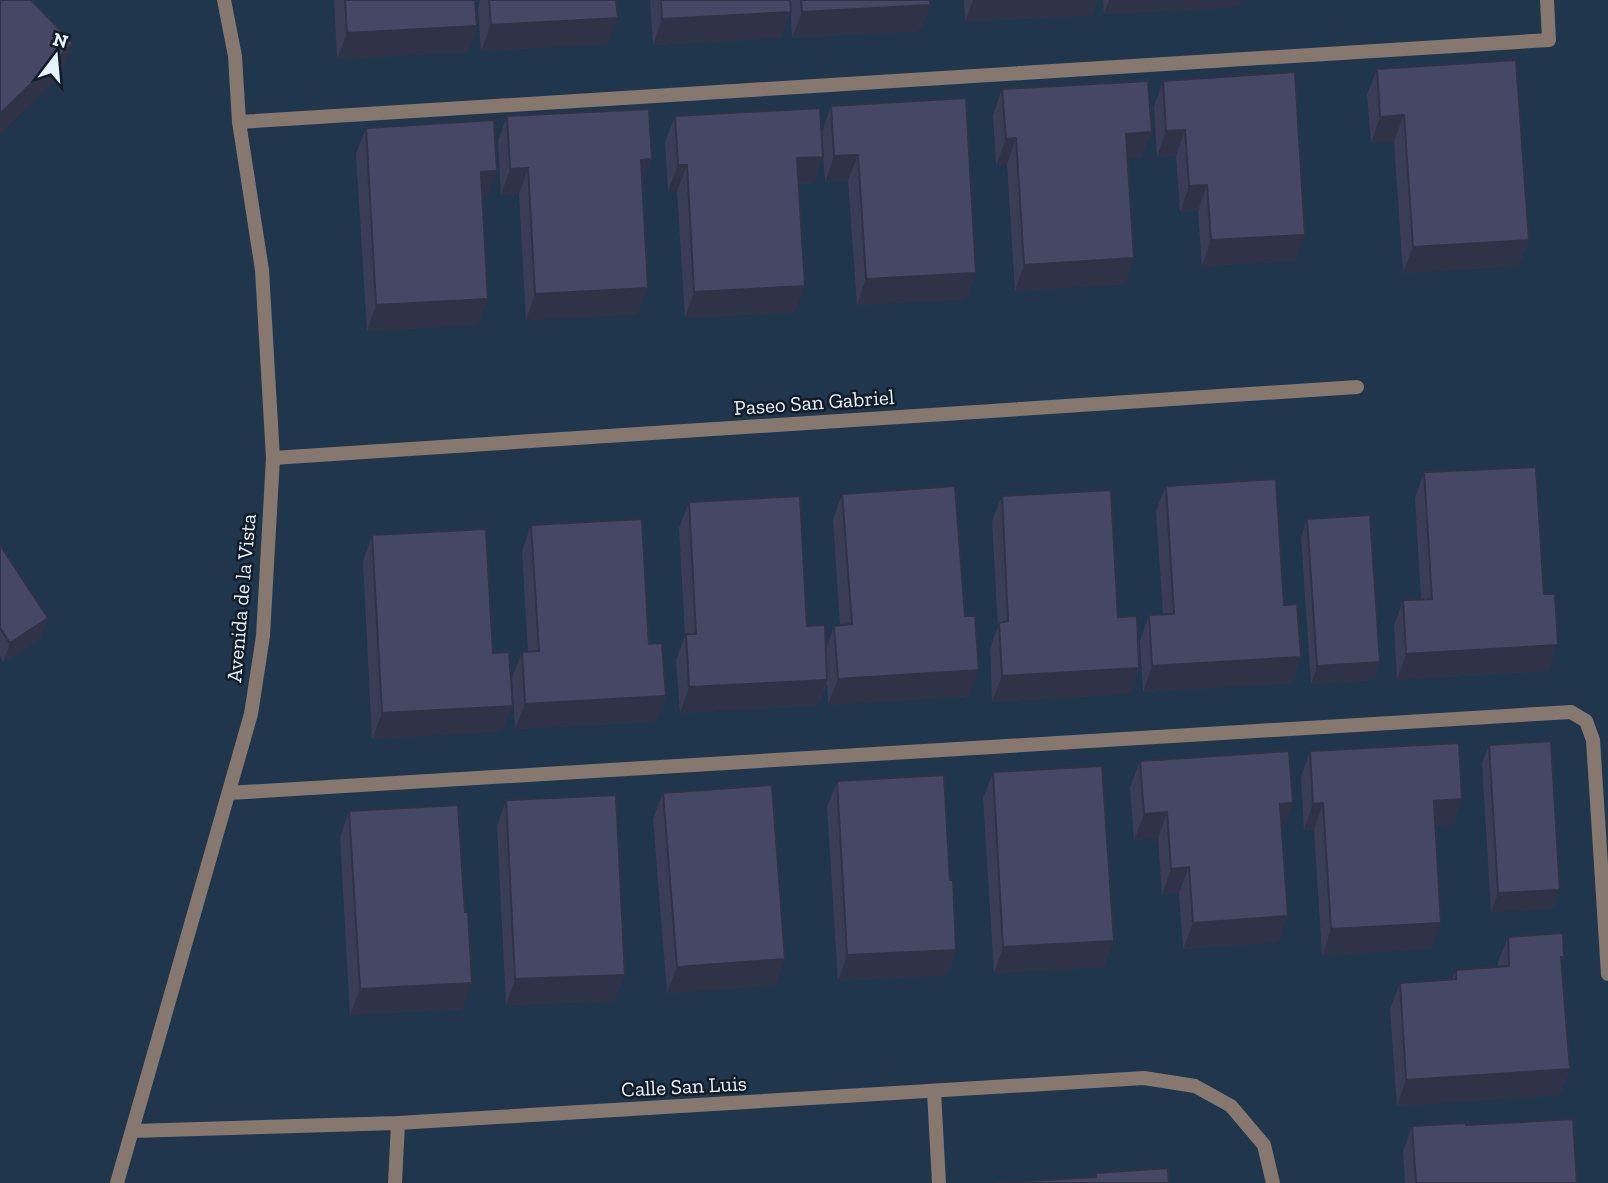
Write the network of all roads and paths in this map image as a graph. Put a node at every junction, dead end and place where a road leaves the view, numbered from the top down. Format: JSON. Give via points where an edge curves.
{"nodes":[{"id":1,"x":224,"y":0,"type":"edge"},
{"id":2,"x":1547,"y":0,"type":"edge"},
{"id":3,"x":239,"y":122,"type":"junction"},
{"id":4,"x":1357,"y":387,"type":"dead end"},
{"id":5,"x":273,"y":458,"type":"junction"},
{"id":6,"x":229,"y":793,"type":"junction"},
{"id":7,"x":1608,"y":974,"type":"edge"},
{"id":8,"x":934,"y":1092,"type":"junction"},
{"id":9,"x":398,"y":1123,"type":"junction"},
{"id":10,"x":133,"y":1131,"type":"junction"},
{"id":11,"x":117,"y":1183,"type":"edge"},
{"id":12,"x":395,"y":1183,"type":"edge"},
{"id":13,"x":939,"y":1183,"type":"edge"},
{"id":14,"x":1273,"y":1183,"type":"edge"}],
"edges":[{"from":1,"to":3,"type":"street","name":"Avenida de la Vista","via":[[235,56]]},
{"from":2,"to":3,"type":"street","via":[[1549,40]]},
{"from":3,"to":5,"type":"street","name":"Avenida de la Vista","via":[[262,270]]},
{"from":4,"to":5,"type":"street","name":"Paseo San Gabriel"},
{"from":5,"to":6,"type":"street","name":"Avenida de la Vista","via":[[263,636],[251,714]]},
{"from":6,"to":7,"type":"street","via":[[1571,712],[1586,721],[1593,740]]},
{"from":6,"to":10,"type":"street","name":"Avenida de la Vista"},
{"from":8,"to":9,"type":"street","name":"Calle San Luis"},
{"from":8,"to":13,"type":"street"},
{"from":8,"to":14,"type":"street","name":"Calle San Luis","via":[[1144,1078],[1195,1086],[1231,1106],[1264,1144]]},
{"from":9,"to":10,"type":"street","name":"Calle San Luis"},
{"from":9,"to":12,"type":"street"},
{"from":10,"to":11,"type":"street","name":"Avenida de la Vista"}]}
